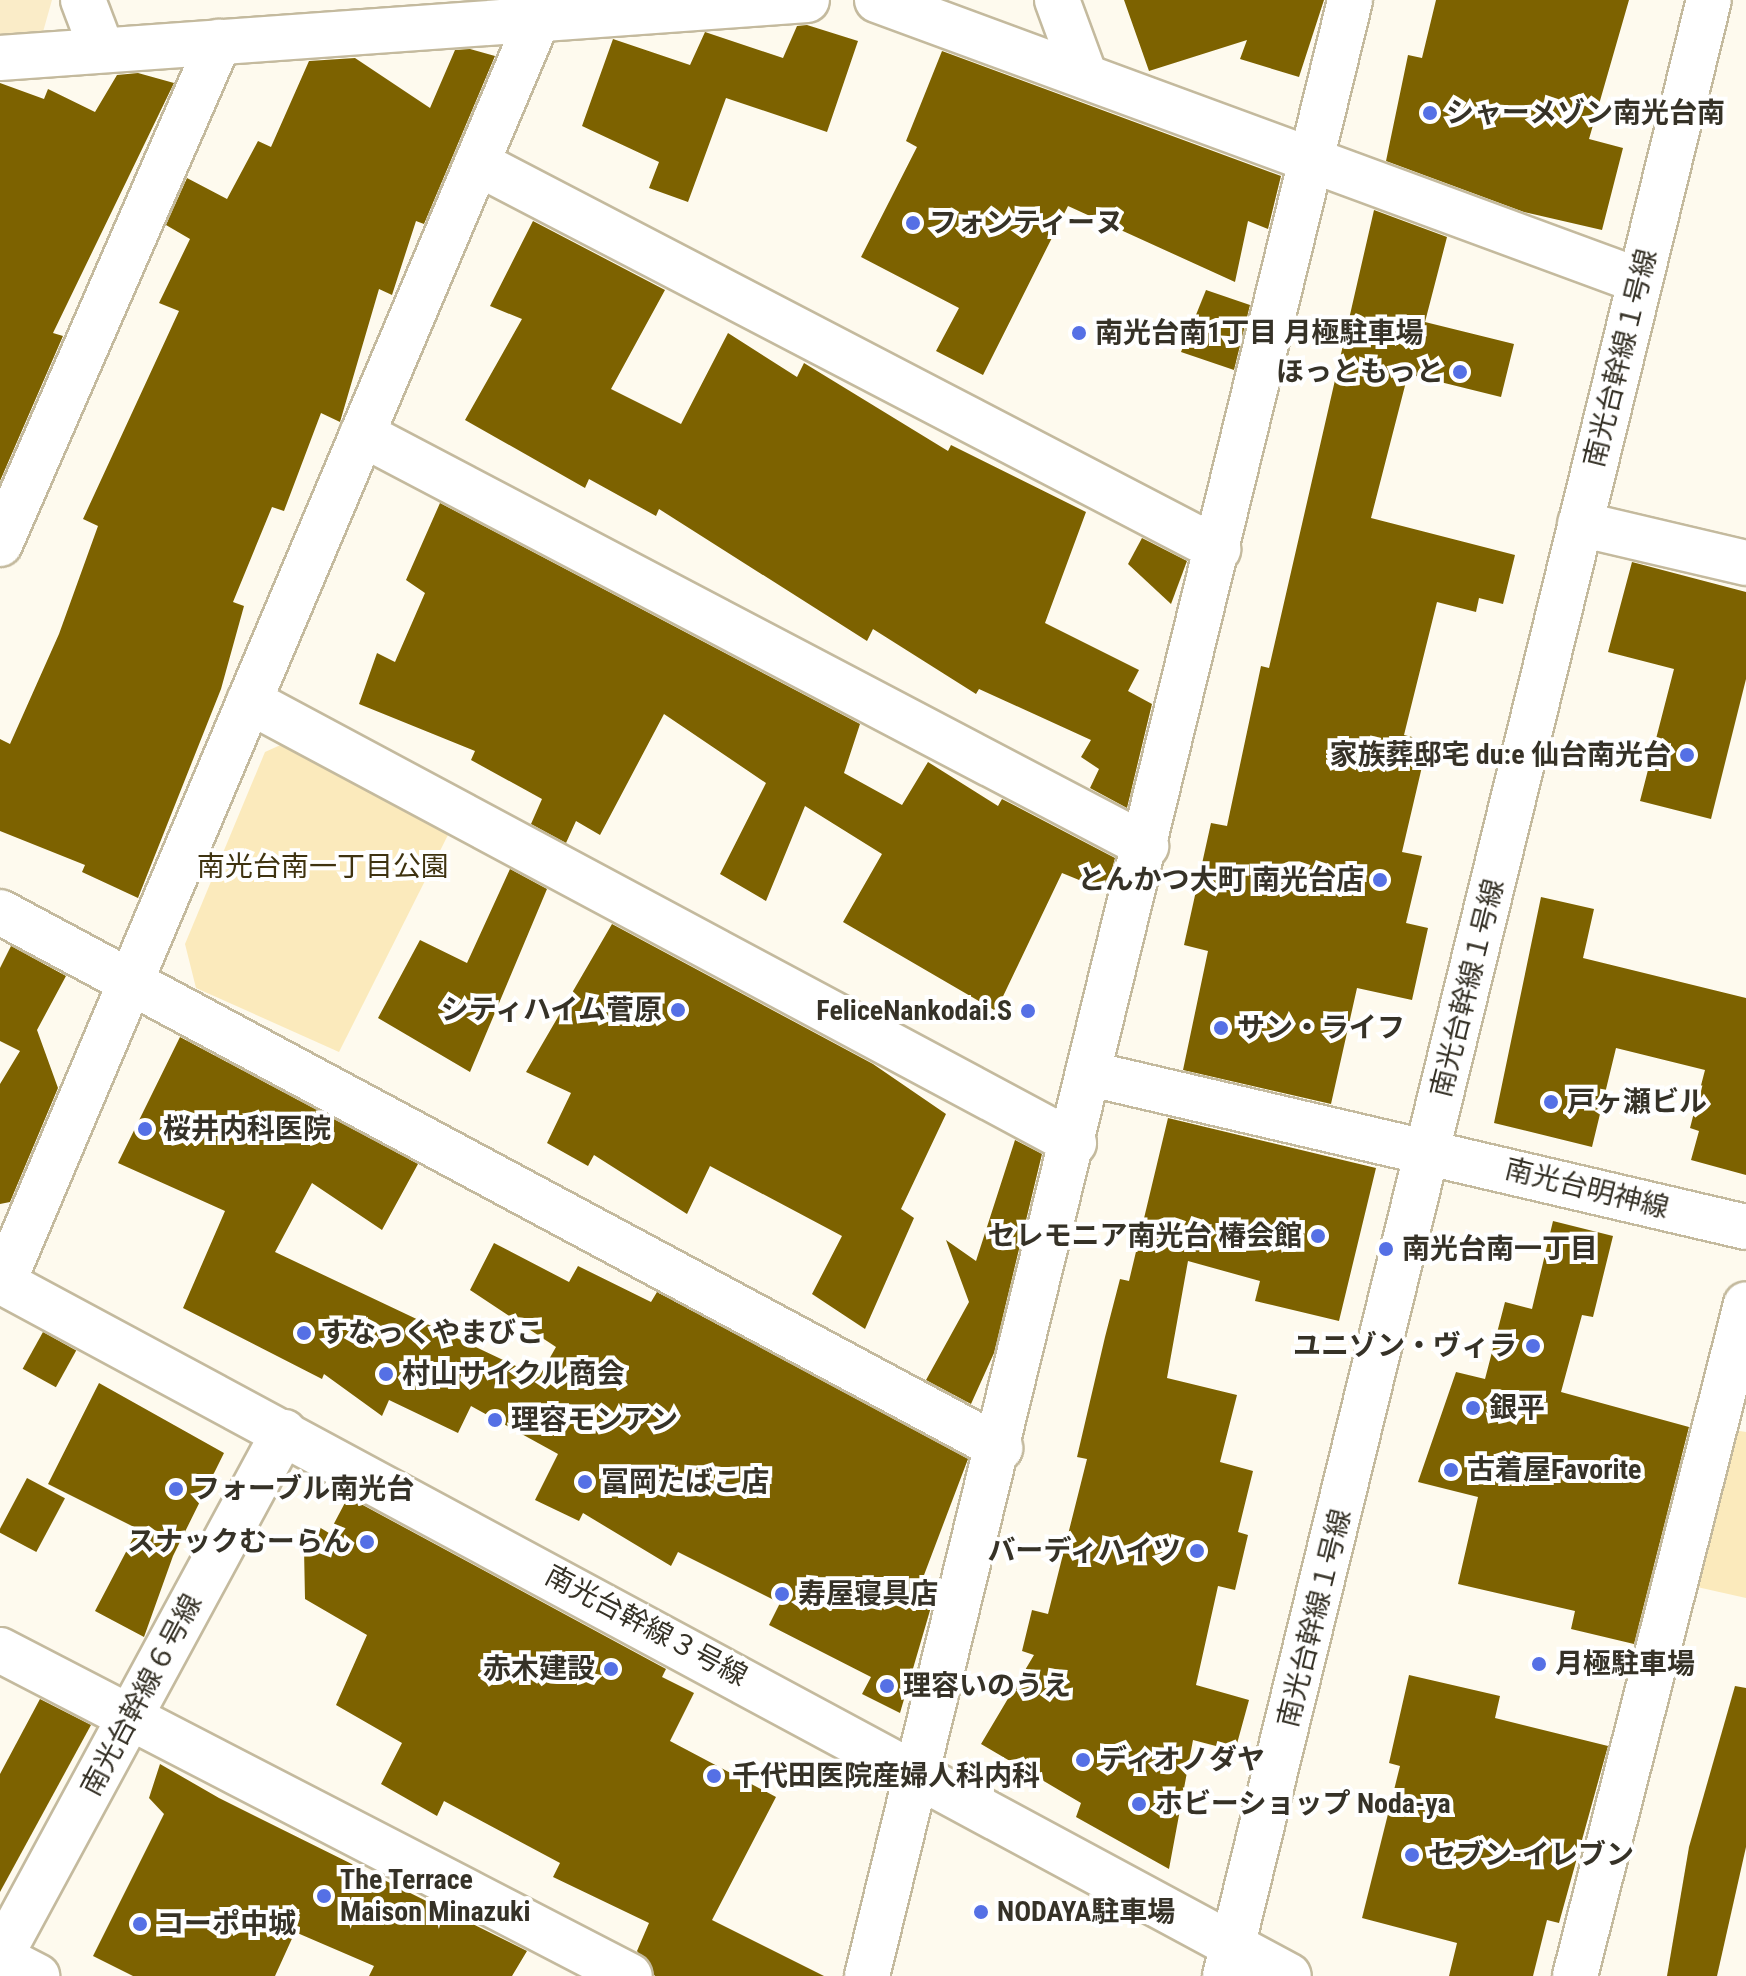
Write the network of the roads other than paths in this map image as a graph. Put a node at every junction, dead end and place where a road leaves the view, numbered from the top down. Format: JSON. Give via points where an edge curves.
{"nodes":[{"id":1,"x":83,"y":0,"type":"edge"},
{"id":2,"x":807,"y":0,"type":"edge"},
{"id":3,"x":877,"y":0,"type":"edge"},
{"id":4,"x":1057,"y":0,"type":"edge"},
{"id":5,"x":1350,"y":0,"type":"edge"},
{"id":6,"x":1709,"y":0,"type":"edge"},
{"id":7,"x":732,"y":3,"type":"edge"},
{"id":8,"x":404,"y":14,"type":"edge"},
{"id":9,"x":538,"y":19,"type":"junction"},
{"id":10,"x":219,"y":42,"type":"junction"},
{"id":11,"x":102,"y":50,"type":"junction"},
{"id":12,"x":0,"y":58,"type":"edge"},
{"id":13,"x":1085,"y":76,"type":"junction"},
{"id":14,"x":1313,"y":160,"type":"junction"},
{"id":15,"x":477,"y":163,"type":"junction"},
{"id":16,"x":1640,"y":281,"type":"junction"},
{"id":17,"x":362,"y":434,"type":"junction"},
{"id":18,"x":1580,"y":524,"type":"junction"},
{"id":19,"x":0,"y":544,"type":"edge"},
{"id":20,"x":1218,"y":549,"type":"junction"},
{"id":21,"x":1746,"y":563,"type":"edge"},
{"id":22,"x":249,"y":701,"type":"junction"},
{"id":23,"x":1146,"y":846,"type":"junction"},
{"id":24,"x":0,"y":912,"type":"edge"},
{"id":25,"x":130,"y":982,"type":"junction"},
{"id":26,"x":1091,"y":1074,"type":"junction"},
{"id":27,"x":1074,"y":1143,"type":"junction"},
{"id":28,"x":1429,"y":1150,"type":"junction"},
{"id":29,"x":1746,"y":1227,"type":"edge"},
{"id":30,"x":2,"y":1282,"type":"edge"},
{"id":31,"x":1746,"y":1304,"type":"edge"},
{"id":32,"x":284,"y":1432,"type":"junction"},
{"id":33,"x":1000,"y":1448,"type":"junction"},
{"id":34,"x":0,"y":1650,"type":"edge"},
{"id":35,"x":129,"y":1718,"type":"junction"},
{"id":36,"x":916,"y":1770,"type":"junction"},
{"id":37,"x":0,"y":1957,"type":"edge"},
{"id":38,"x":1229,"y":1961,"type":"edge"},
{"id":39,"x":37,"y":1976,"type":"edge"},
{"id":40,"x":630,"y":1976,"type":"edge"},
{"id":41,"x":867,"y":1976,"type":"edge"},
{"id":42,"x":1289,"y":1976,"type":"edge"},
{"id":43,"x":1575,"y":1976,"type":"edge"}],
"edges":[{"from":1,"to":11,"type":"street"},
{"from":2,"to":7,"type":"street"},
{"from":3,"to":13,"type":"street"},
{"from":4,"to":13,"type":"street"},
{"from":5,"to":14,"type":"street"},
{"from":6,"to":16,"type":"street","name":"南光台幹線１号線"},
{"from":7,"to":9,"type":"street"},
{"from":8,"to":9,"type":"street"},
{"from":8,"to":10,"type":"street"},
{"from":9,"to":15,"type":"street"},
{"from":10,"to":11,"type":"street"},
{"from":10,"to":19,"type":"street"},
{"from":11,"to":12,"type":"street"},
{"from":13,"to":14,"type":"street"},
{"from":14,"to":16,"type":"street"},
{"from":14,"to":20,"type":"street"},
{"from":15,"to":17,"type":"street"},
{"from":15,"to":20,"type":"street"},
{"from":16,"to":18,"type":"street","name":"南光台幹線１号線"},
{"from":17,"to":22,"type":"street"},
{"from":17,"to":23,"type":"street"},
{"from":18,"to":21,"type":"street"},
{"from":18,"to":28,"type":"street","name":"南光台幹線１号線"},
{"from":20,"to":23,"type":"street"},
{"from":22,"to":25,"type":"street"},
{"from":22,"to":27,"type":"street"},
{"from":23,"to":26,"type":"street"},
{"from":24,"to":25,"type":"street"},
{"from":25,"to":30,"type":"street"},
{"from":25,"to":33,"type":"street"},
{"from":26,"to":27,"type":"street"},
{"from":26,"to":28,"type":"street","name":"南光台明神線"},
{"from":27,"to":33,"type":"street"},
{"from":28,"to":29,"type":"street","name":"南光台明神線"},
{"from":28,"to":38,"type":"street","name":"南光台幹線１号線"},
{"from":30,"to":32,"type":"street","name":"南光台幹線３号線"},
{"from":31,"to":43,"type":"street"},
{"from":32,"to":35,"type":"street","name":"南光台幹線６号線"},
{"from":32,"to":36,"type":"street","name":"南光台幹線３号線"},
{"from":33,"to":36,"type":"street"},
{"from":34,"to":35,"type":"street"},
{"from":35,"to":37,"type":"street","name":"南光台幹線６号線"},
{"from":35,"to":40,"type":"street"},
{"from":36,"to":38,"type":"street","name":"南光台幹線３号線"},
{"from":36,"to":41,"type":"street"},
{"from":37,"to":39,"type":"street"},
{"from":38,"to":42,"type":"street","name":"南光台幹線３号線"}]}
